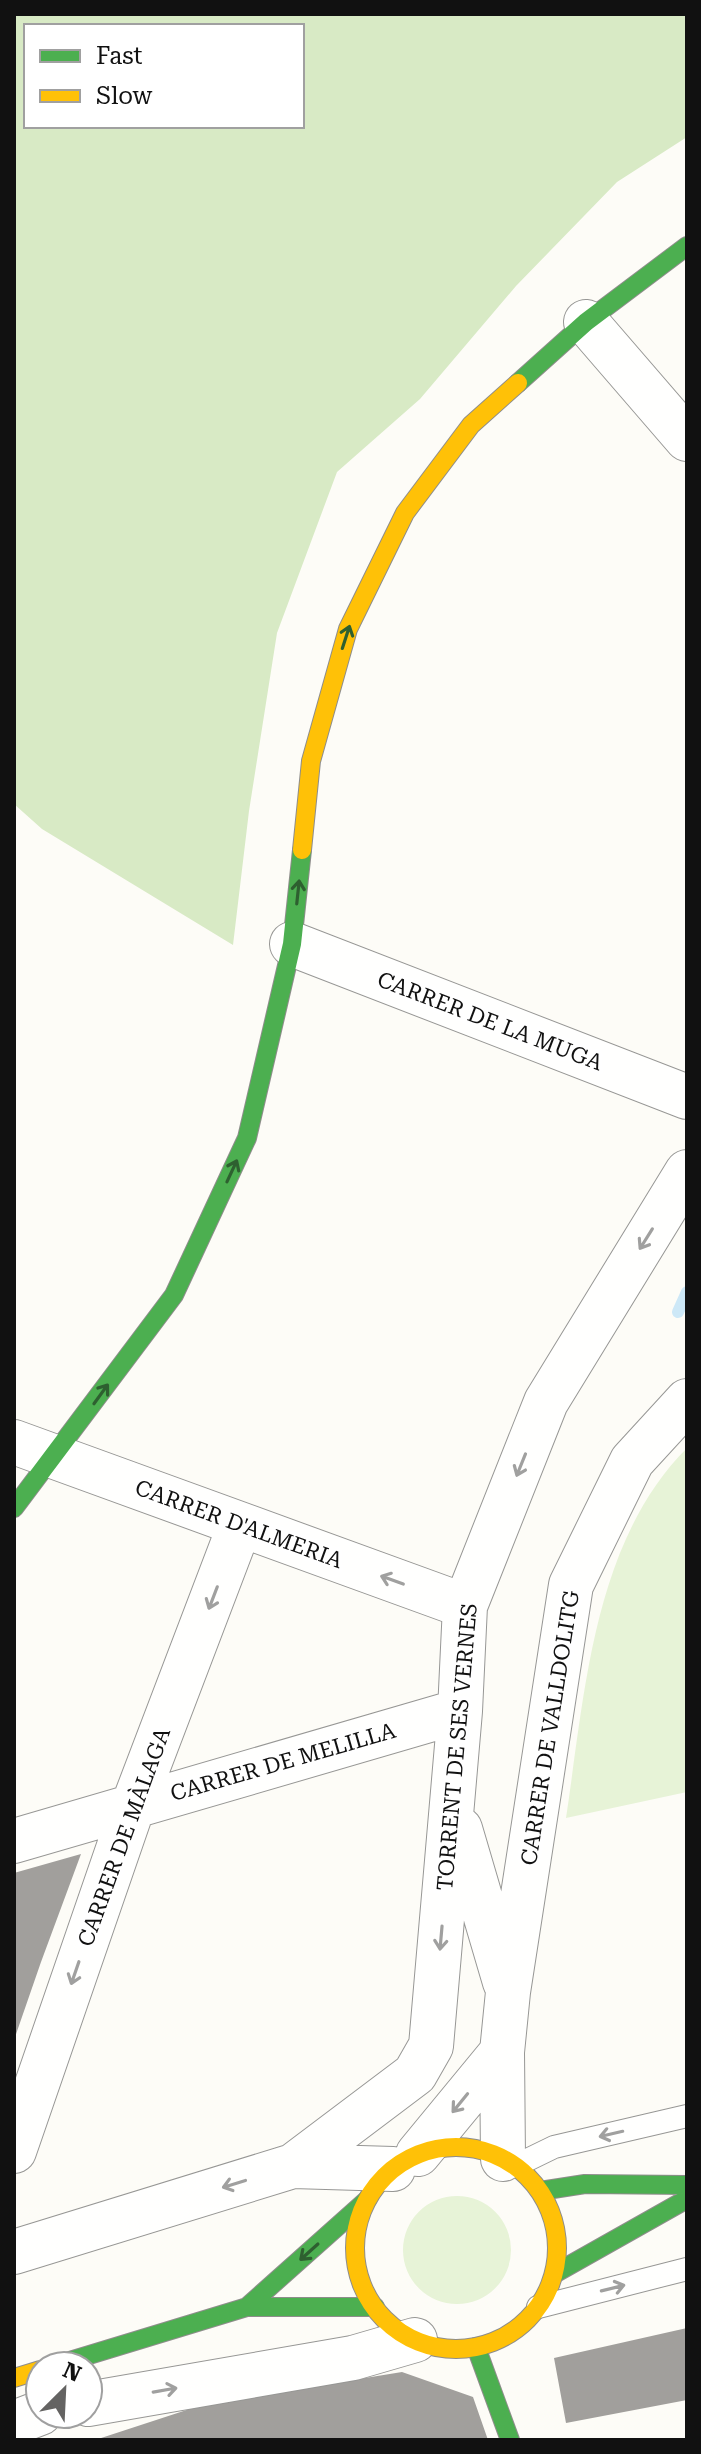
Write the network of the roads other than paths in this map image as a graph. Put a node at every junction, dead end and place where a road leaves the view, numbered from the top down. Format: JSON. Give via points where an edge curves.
{"nodes":[{"id":1,"x":687,"y":246,"type":"edge"},
{"id":2,"x":586,"y":322,"type":"junction"},
{"id":3,"x":687,"y":439,"type":"edge"},
{"id":4,"x":292,"y":944,"type":"junction"},
{"id":5,"x":687,"y":1097,"type":"edge"},
{"id":6,"x":687,"y":1172,"type":"edge"},
{"id":7,"x":687,"y":1401,"type":"edge"},
{"id":8,"x":14,"y":1442,"type":"edge"},
{"id":9,"x":55,"y":1457,"type":"junction"},
{"id":10,"x":14,"y":1508,"type":"edge"},
{"id":11,"x":240,"y":1525,"type":"junction"},
{"id":12,"x":465,"y":1606,"type":"junction"},
{"id":13,"x":460,"y":1711,"type":"junction"},
{"id":14,"x":453,"y":1804,"type":"junction"},
{"id":15,"x":133,"y":1806,"type":"junction"},
{"id":16,"x":14,"y":1841,"type":"edge"},
{"id":17,"x":508,"y":1992,"type":"junction"},
{"id":18,"x":502,"y":2052,"type":"junction"},
{"id":19,"x":687,"y":2116,"type":"edge"},
{"id":20,"x":14,"y":2151,"type":"edge"},
{"id":21,"x":509,"y":2162,"type":"junction"},
{"id":22,"x":293,"y":2166,"type":"junction"},
{"id":23,"x":392,"y":2175,"type":"junction"},
{"id":24,"x":687,"y":2185,"type":"edge"},
{"id":25,"x":540,"y":2191,"type":"junction"},
{"id":26,"x":687,"y":2199,"type":"edge"},
{"id":27,"x":14,"y":2252,"type":"edge"},
{"id":28,"x":687,"y":2269,"type":"edge"},
{"id":29,"x":554,"y":2274,"type":"junction"},
{"id":30,"x":247,"y":2307,"type":"junction"},
{"id":31,"x":375,"y":2307,"type":"junction"},
{"id":32,"x":538,"y":2307,"type":"junction"},
{"id":33,"x":415,"y":2340,"type":"junction"},
{"id":34,"x":476,"y":2347,"type":"junction"},
{"id":35,"x":104,"y":2350,"type":"edge"},
{"id":36,"x":104,"y":2401,"type":"edge"},
{"id":37,"x":510,"y":2440,"type":"edge"}],
"edges":[{"from":1,"to":2,"type":"main road"},
{"from":2,"to":3,"type":"street"},
{"from":4,"to":2,"type":"main road","one_way":true,"via":[[311,761],[348,629],[405,513],[471,425]]},
{"from":4,"to":5,"type":"street","name":"CARRER DE LA MUGA"},
{"from":9,"to":4,"type":"main road","one_way":true,"via":[[174,1295],[247,1138]]},
{"from":6,"to":12,"type":"street","name":"TORRENT DE SES VERNES","one_way":true,"via":[[546,1402]]},
{"from":7,"to":17,"type":"street","name":"CARRER DE VALLDOLITG","via":[[632,1461],[571,1585]]},
{"from":8,"to":9,"type":"street","name":"CARRER D'ALMERIA"},
{"from":9,"to":10,"type":"main road"},
{"from":9,"to":11,"type":"street","name":"CARRER D'ALMERIA"},
{"from":12,"to":11,"type":"street","name":"CARRER D'ALMERIA","one_way":true},
{"from":11,"to":15,"type":"street","name":"CARRER DE MÀLAGA","one_way":true},
{"from":12,"to":13,"type":"street","name":"TORRENT DE SES VERNES"},
{"from":13,"to":14,"type":"street","name":"TORRENT DE SES VERNES"},
{"from":13,"to":15,"type":"street","name":"CARRER DE MELILLA"},
{"from":14,"to":17,"type":"street","name":"CARRER DE VALLDOLITG"},
{"from":14,"to":22,"type":"street","name":"TORRENT DE SES VERNES","one_way":true,"via":[[431,2046],[415,2074]]},
{"from":15,"to":16,"type":"street","name":"CARRER DE MELILLA"},
{"from":15,"to":20,"type":"street","name":"CARRER DE MÀLAGA","one_way":true},
{"from":17,"to":18,"type":"street","name":"CARRER DE VALLDOLITG"},
{"from":18,"to":21,"type":"street","name":"CARRER DE VALLDOLITG"},
{"from":18,"to":23,"type":"street","one_way":true},
{"from":19,"to":21,"type":"lane","one_way":true},
{"from":21,"to":23,"type":"main road","via":[[454,2147]]},
{"from":21,"to":25,"type":"main road"},
{"from":22,"to":23,"type":"street","via":[[327,2164]]},
{"from":22,"to":27,"type":"street","one_way":true},
{"from":23,"to":30,"type":"main road","one_way":true},
{"from":23,"to":31,"type":"main road","via":[[357,2229],[360,2280]]},
{"from":24,"to":25,"type":"main road","via":[[585,2184]]},
{"from":25,"to":29,"type":"main road","via":[[556,2231]]},
{"from":26,"to":29,"type":"main road"},
{"from":32,"to":28,"type":"lane","one_way":true},
{"from":29,"to":32,"type":"main road"},
{"from":30,"to":31,"type":"main road"},
{"from":30,"to":35,"type":"main road"},
{"from":31,"to":33,"type":"main road"},
{"from":32,"to":34,"type":"main road","via":[[506,2336]]},
{"from":33,"to":34,"type":"main road","via":[[445,2348]]},
{"from":36,"to":33,"type":"street","one_way":true,"via":[[353,2358]]},
{"from":34,"to":37,"type":"main road"}]}
